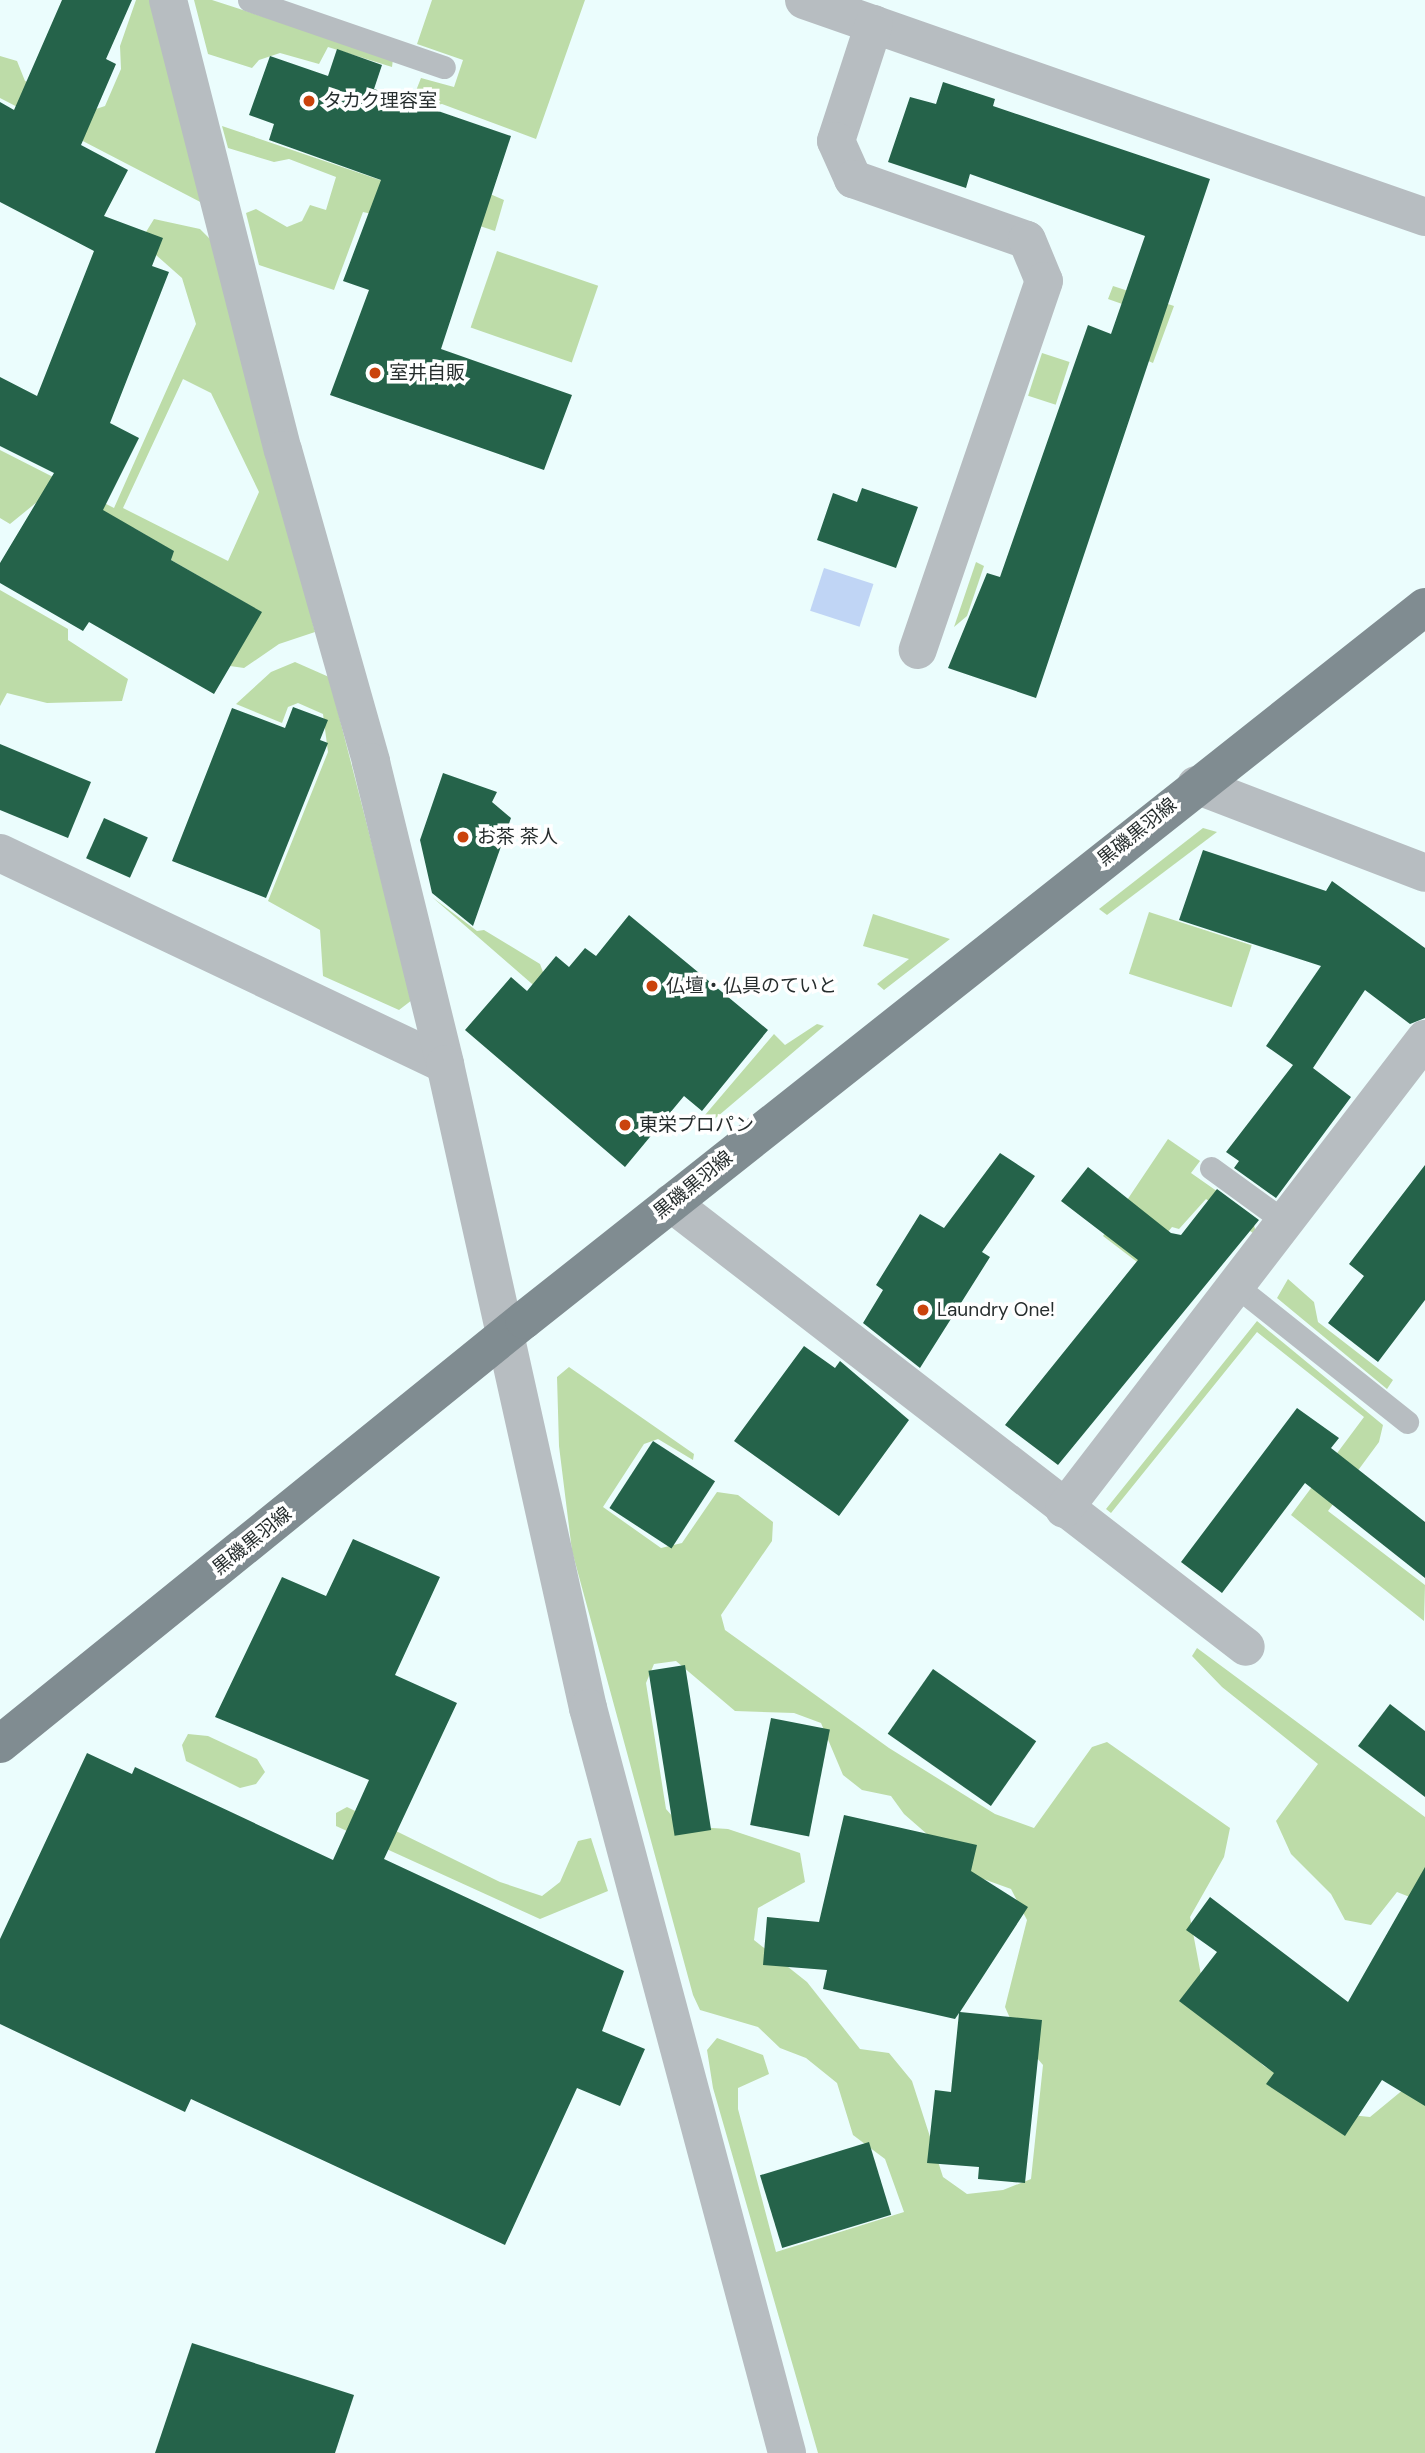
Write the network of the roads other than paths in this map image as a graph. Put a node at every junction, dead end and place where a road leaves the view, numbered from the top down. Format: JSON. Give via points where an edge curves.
{"nodes":[{"id":1,"x":168,"y":0,"type":"edge"},
{"id":2,"x":249,"y":0,"type":"edge"},
{"id":3,"x":804,"y":0,"type":"edge"},
{"id":4,"x":874,"y":24,"type":"junction"},
{"id":5,"x":444,"y":67,"type":"dead end"},
{"id":6,"x":1425,"y":218,"type":"edge"},
{"id":7,"x":1425,"y":607,"type":"edge"},
{"id":8,"x":918,"y":650,"type":"dead end"},
{"id":9,"x":1196,"y":785,"type":"junction"},
{"id":10,"x":0,"y":853,"type":"edge"},
{"id":11,"x":1425,"y":873,"type":"edge"},
{"id":12,"x":1425,"y":1039,"type":"edge"},
{"id":13,"x":445,"y":1064,"type":"junction"},
{"id":14,"x":1211,"y":1168,"type":"dead end"},
{"id":15,"x":671,"y":1203,"type":"junction"},
{"id":16,"x":1284,"y":1221,"type":"junction"},
{"id":17,"x":1235,"y":1285,"type":"junction"},
{"id":18,"x":506,"y":1336,"type":"junction"},
{"id":19,"x":1406,"y":1422,"type":"dead end"},
{"id":20,"x":1064,"y":1509,"type":"junction"},
{"id":21,"x":1246,"y":1647,"type":"dead end"},
{"id":22,"x":0,"y":1744,"type":"edge"},
{"id":23,"x":787,"y":2453,"type":"edge"}],
"edges":[{"from":1,"to":13,"type":"street","via":[[284,450],[371,762]]},
{"from":2,"to":5,"type":"lane"},
{"from":3,"to":4,"type":"street"},
{"from":4,"to":6,"type":"street"},
{"from":4,"to":8,"type":"street","via":[[836,141],[853,179],[1027,240],[1044,281]]},
{"from":7,"to":9,"type":"main road","name":"黒磯黒羽線"},
{"from":9,"to":11,"type":"street"},
{"from":9,"to":15,"type":"main road","name":"黒磯黒羽線"},
{"from":10,"to":13,"type":"street"},
{"from":12,"to":16,"type":"street"},
{"from":13,"to":18,"type":"street"},
{"from":14,"to":16,"type":"lane"},
{"from":15,"to":18,"type":"main road","name":"黒磯黒羽線"},
{"from":15,"to":20,"type":"street"},
{"from":16,"to":17,"type":"street"},
{"from":17,"to":19,"type":"lane"},
{"from":17,"to":20,"type":"street"},
{"from":18,"to":22,"type":"main road","name":"黒磯黒羽線"},
{"from":18,"to":23,"type":"street","via":[[588,1708]]},
{"from":20,"to":21,"type":"street"}]}
